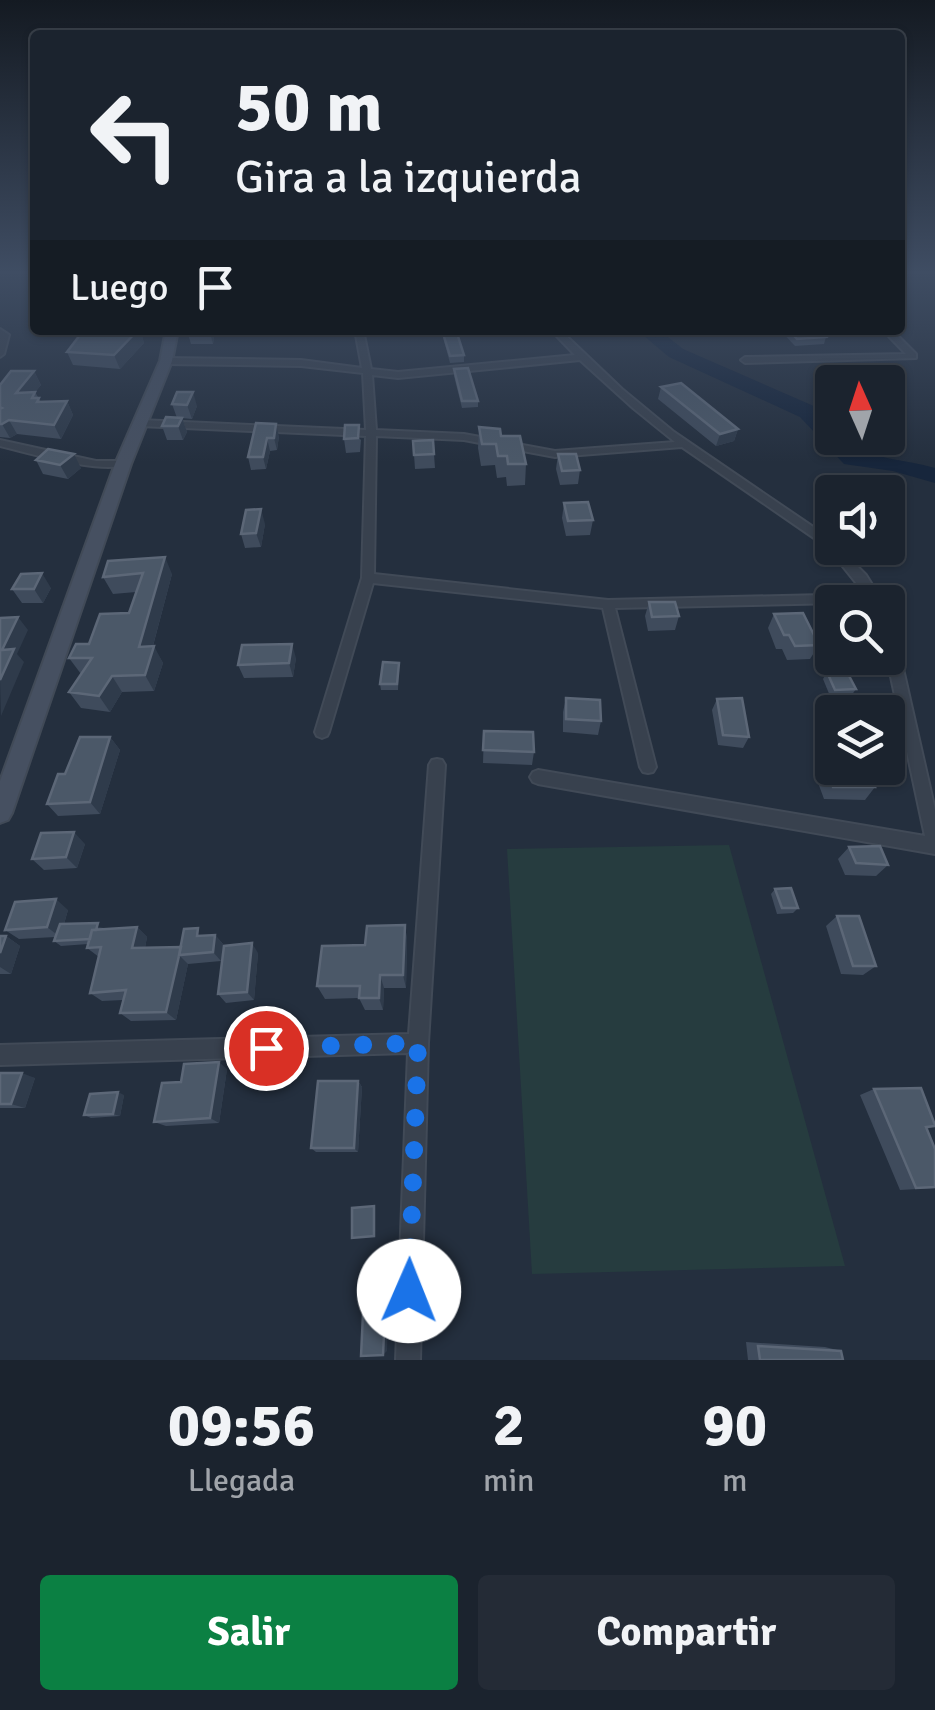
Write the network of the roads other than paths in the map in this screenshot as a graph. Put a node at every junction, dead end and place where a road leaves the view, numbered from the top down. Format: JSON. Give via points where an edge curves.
{"nodes":[{"id":1,"x":171,"y":335,"type":"edge"},
{"id":2,"x":360,"y":335,"type":"edge"},
{"id":3,"x":560,"y":335,"type":"edge"},
{"id":4,"x":893,"y":335,"type":"edge"},
{"id":5,"x":582,"y":357,"type":"junction"},
{"id":6,"x":166,"y":360,"type":"junction"},
{"id":7,"x":746,"y":360,"type":"dead end"},
{"id":8,"x":368,"y":374,"type":"junction"},
{"id":9,"x":140,"y":422,"type":"junction"},
{"id":10,"x":371,"y":431,"type":"junction"},
{"id":11,"x":0,"y":442,"type":"edge"},
{"id":12,"x":685,"y":444,"type":"junction"},
{"id":13,"x":124,"y":464,"type":"junction"},
{"id":14,"x":368,"y":578,"type":"junction"},
{"id":15,"x":866,"y":585,"type":"edge"},
{"id":16,"x":815,"y":601,"type":"edge"},
{"id":17,"x":608,"y":604,"type":"junction"},
{"id":18,"x":899,"y":675,"type":"edge"},
{"id":19,"x":322,"y":732,"type":"dead end"},
{"id":20,"x":437,"y":765,"type":"dead end"},
{"id":21,"x":648,"y":767,"type":"dead end"},
{"id":22,"x":538,"y":777,"type":"dead end"},
{"id":23,"x":930,"y":800,"type":"edge"},
{"id":24,"x":0,"y":814,"type":"edge"},
{"id":25,"x":935,"y":845,"type":"edge"},
{"id":26,"x":418,"y":1043,"type":"junction"},
{"id":27,"x":0,"y":1055,"type":"edge"},
{"id":28,"x":408,"y":1360,"type":"edge"}],
"edges":[{"from":1,"to":6,"type":"street"},
{"from":2,"to":8,"type":"street"},
{"from":3,"to":5,"type":"street"},
{"from":4,"to":7,"type":"street","via":[[913,356]]},
{"from":5,"to":8,"type":"street"},
{"from":5,"to":12,"type":"street"},
{"from":6,"to":8,"type":"street","via":[[302,363]]},
{"from":6,"to":9,"type":"street"},
{"from":8,"to":10,"type":"street"},
{"from":9,"to":10,"type":"street"},
{"from":9,"to":13,"type":"street"},
{"from":10,"to":12,"type":"street","via":[[555,454]]},
{"from":10,"to":14,"type":"street"},
{"from":11,"to":13,"type":"street"},
{"from":12,"to":15,"type":"street","via":[[828,544]]},
{"from":13,"to":24,"type":"street"},
{"from":14,"to":17,"type":"street"},
{"from":14,"to":19,"type":"street"},
{"from":16,"to":17,"type":"street"},
{"from":17,"to":21,"type":"street"},
{"from":18,"to":23,"type":"street"},
{"from":20,"to":26,"type":"street"},
{"from":22,"to":25,"type":"street"},
{"from":23,"to":25,"type":"street"},
{"from":26,"to":27,"type":"street"},
{"from":26,"to":28,"type":"street"}]}
